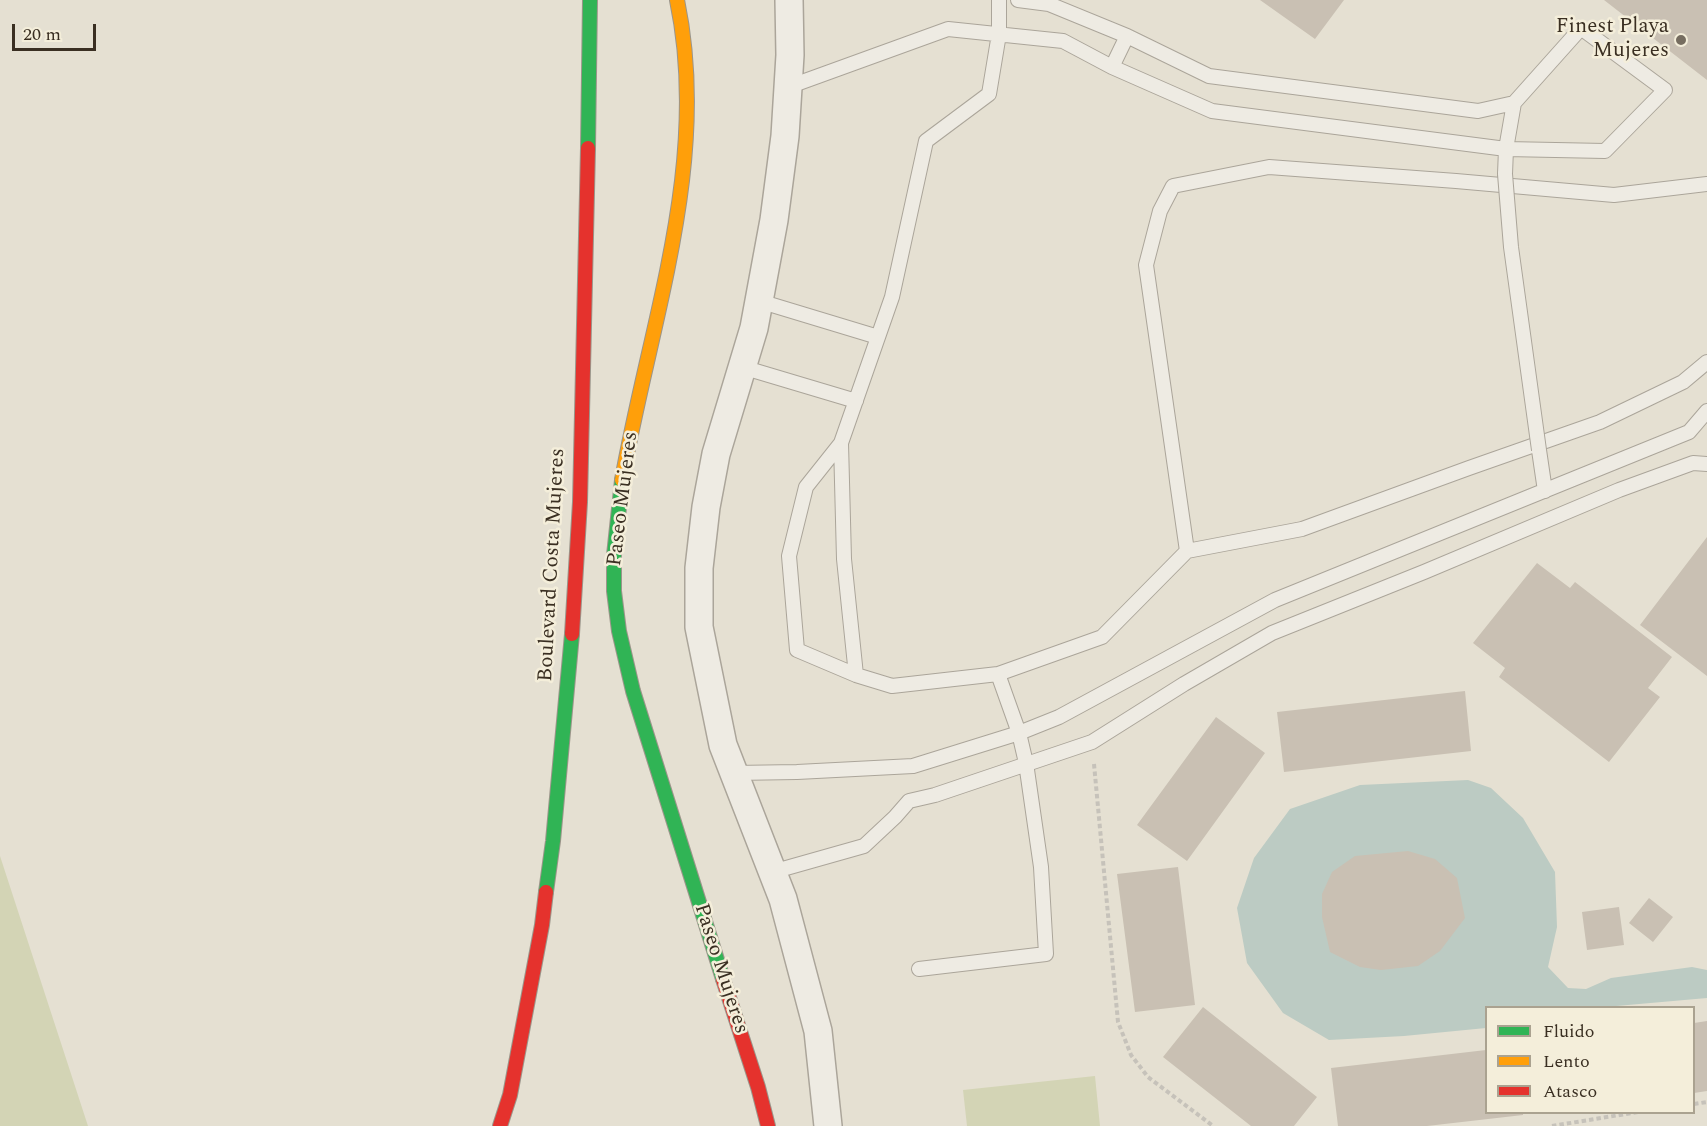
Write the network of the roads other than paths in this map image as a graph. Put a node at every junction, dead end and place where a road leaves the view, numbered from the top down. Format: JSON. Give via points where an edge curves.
{"nodes":[{"id":1,"x":590,"y":0,"type":"edge"},
{"id":2,"x":789,"y":0,"type":"edge"},
{"id":3,"x":999,"y":0,"type":"edge"},
{"id":4,"x":1018,"y":0,"type":"edge"},
{"id":5,"x":681,"y":4,"type":"edge"},
{"id":6,"x":999,"y":34,"type":"junction"},
{"id":7,"x":1127,"y":36,"type":"junction"},
{"id":8,"x":1112,"y":68,"type":"junction"},
{"id":9,"x":788,"y":87,"type":"junction"},
{"id":10,"x":1514,"y":102,"type":"junction"},
{"id":11,"x":1506,"y":149,"type":"junction"},
{"id":12,"x":1707,"y":184,"type":"edge"},
{"id":13,"x":759,"y":301,"type":"junction"},
{"id":14,"x":878,"y":337,"type":"junction"},
{"id":15,"x":1707,"y":362,"type":"edge"},
{"id":16,"x":742,"y":367,"type":"junction"},
{"id":17,"x":856,"y":401,"type":"junction"},
{"id":18,"x":1707,"y":411,"type":"edge"},
{"id":19,"x":841,"y":443,"type":"junction"},
{"id":20,"x":1707,"y":465,"type":"edge"},
{"id":21,"x":1545,"y":491,"type":"junction"},
{"id":22,"x":1187,"y":551,"type":"junction"},
{"id":23,"x":998,"y":674,"type":"junction"},
{"id":24,"x":856,"y":675,"type":"junction"},
{"id":25,"x":1019,"y":733,"type":"junction"},
{"id":26,"x":1026,"y":763,"type":"junction"},
{"id":27,"x":734,"y":773,"type":"junction"},
{"id":28,"x":772,"y":872,"type":"junction"},
{"id":29,"x":919,"y":969,"type":"dead end"},
{"id":30,"x":500,"y":1126,"type":"edge"},
{"id":31,"x":768,"y":1126,"type":"edge"},
{"id":32,"x":828,"y":1126,"type":"edge"}],
"edges":[{"from":1,"to":30,"type":"street","name":"Boulevard Costa Mujeres","via":[[580,502],[571,646],[542,925],[510,1095]]},
{"from":2,"to":9,"type":"street"},
{"from":3,"to":6,"type":"lane"},
{"from":4,"to":7,"type":"lane","via":[[1049,4]]},
{"from":5,"to":31,"type":"street","name":"Paseo Mujeres","via":[[688,84],[682,182],[677,225],[622,484],[614,592],[629,677]]},
{"from":6,"to":8,"type":"lane","via":[[1063,41]]},
{"from":6,"to":9,"type":"lane","via":[[948,29]]},
{"from":6,"to":14,"type":"lane","via":[[989,94],[926,141],[892,297]]},
{"from":7,"to":8,"type":"lane"},
{"from":7,"to":10,"type":"lane","via":[[1209,76],[1478,111]]},
{"from":8,"to":11,"type":"lane","via":[[1212,111]]},
{"from":9,"to":13,"type":"street","via":[[774,220]]},
{"from":10,"to":11,"type":"lane"},
{"from":10,"to":11,"type":"lane","via":[[1581,28],[1665,90],[1605,151]]},
{"from":11,"to":21,"type":"lane","bridge":true,"via":[[1511,248]]},
{"from":12,"to":22,"type":"lane","via":[[1614,195],[1269,167],[1173,186],[1160,211],[1146,265]]},
{"from":13,"to":14,"type":"lane"},
{"from":13,"to":16,"type":"street"},
{"from":14,"to":17,"type":"lane"},
{"from":15,"to":22,"type":"lane","via":[[1683,382],[1600,422],[1302,529]]},
{"from":16,"to":17,"type":"lane"},
{"from":16,"to":27,"type":"street","via":[[716,454],[699,568],[699,627],[723,745]]},
{"from":17,"to":19,"type":"lane"},
{"from":18,"to":21,"type":"lane","via":[[1689,432]]},
{"from":19,"to":24,"type":"lane","via":[[844,559]]},
{"from":19,"to":24,"type":"lane","via":[[806,488],[789,556],[797,650]]},
{"from":20,"to":26,"type":"lane","via":[[1693,463],[1618,490],[1272,633],[1092,742]]},
{"from":21,"to":25,"type":"lane","via":[[1275,600],[1059,717]]},
{"from":22,"to":23,"type":"lane","via":[[1102,637]]},
{"from":23,"to":24,"type":"lane","via":[[892,686]]},
{"from":23,"to":25,"type":"lane"},
{"from":25,"to":26,"type":"lane"},
{"from":25,"to":27,"type":"lane","via":[[913,766]]},
{"from":26,"to":28,"type":"lane","via":[[909,801],[864,846]]},
{"from":26,"to":29,"type":"lane","via":[[1041,867],[1046,954]]},
{"from":27,"to":28,"type":"street"},
{"from":28,"to":32,"type":"street","via":[[819,1031]]}]}
